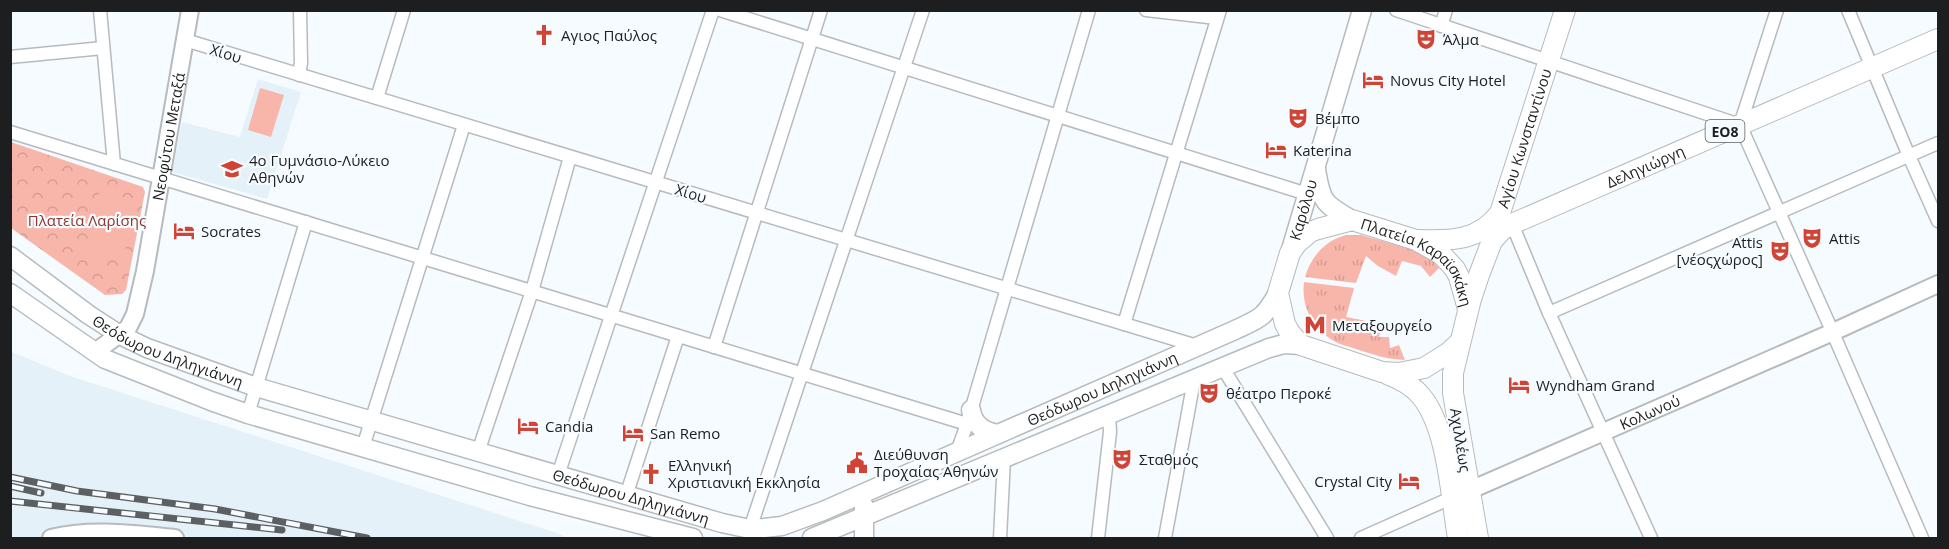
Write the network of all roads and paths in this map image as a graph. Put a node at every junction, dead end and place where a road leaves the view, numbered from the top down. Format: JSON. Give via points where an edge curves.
{"nodes":[{"id":1,"x":100,"y":10,"type":"edge"},
{"id":2,"x":190,"y":10,"type":"edge"},
{"id":3,"x":300,"y":10,"type":"edge"},
{"id":4,"x":404,"y":10,"type":"edge"},
{"id":5,"x":713,"y":10,"type":"edge"},
{"id":6,"x":720,"y":10,"type":"edge"},
{"id":7,"x":821,"y":10,"type":"edge"},
{"id":8,"x":923,"y":10,"type":"edge"},
{"id":9,"x":1089,"y":10,"type":"edge"},
{"id":10,"x":1146,"y":10,"type":"edge"},
{"id":11,"x":1362,"y":10,"type":"edge"},
{"id":12,"x":1396,"y":10,"type":"edge"},
{"id":13,"x":1446,"y":10,"type":"edge"},
{"id":14,"x":1565,"y":10,"type":"edge"},
{"id":15,"x":1777,"y":10,"type":"edge"},
{"id":16,"x":1848,"y":10,"type":"edge"},
{"id":17,"x":1218,"y":14,"type":"edge"},
{"id":18,"x":1441,"y":26,"type":"junction"},
{"id":19,"x":812,"y":39,"type":"junction"},
{"id":20,"x":1938,"y":39,"type":"edge"},
{"id":21,"x":185,"y":40,"type":"junction"},
{"id":22,"x":103,"y":48,"type":"junction"},
{"id":23,"x":10,"y":57,"type":"edge"},
{"id":24,"x":1548,"y":62,"type":"junction"},
{"id":25,"x":1873,"y":68,"type":"junction"},
{"id":26,"x":904,"y":69,"type":"junction"},
{"id":27,"x":299,"y":75,"type":"junction"},
{"id":28,"x":377,"y":98,"type":"junction"},
{"id":29,"x":1058,"y":115,"type":"junction"},
{"id":30,"x":464,"y":125,"type":"junction"},
{"id":31,"x":1740,"y":125,"type":"junction"},
{"id":32,"x":10,"y":132,"type":"edge"},
{"id":33,"x":1938,"y":143,"type":"edge"},
{"id":34,"x":1176,"y":152,"type":"junction"},
{"id":35,"x":1909,"y":156,"type":"junction"},
{"id":36,"x":570,"y":157,"type":"junction"},
{"id":37,"x":114,"y":164,"type":"junction"},
{"id":38,"x":1316,"y":166,"type":"junction"},
{"id":39,"x":161,"y":178,"type":"junction"},
{"id":40,"x":656,"y":182,"type":"junction"},
{"id":41,"x":1307,"y":194,"type":"junction"},
{"id":42,"x":756,"y":213,"type":"junction"},
{"id":43,"x":1779,"y":213,"type":"junction"},
{"id":44,"x":1352,"y":220,"type":"junction"},
{"id":45,"x":1938,"y":221,"type":"edge"},
{"id":46,"x":306,"y":222,"type":"junction"},
{"id":47,"x":1512,"y":224,"type":"junction"},
{"id":48,"x":847,"y":240,"type":"junction"},
{"id":49,"x":1416,"y":240,"type":"junction"},
{"id":50,"x":1290,"y":253,"type":"junction"},
{"id":51,"x":10,"y":256,"type":"edge"},
{"id":52,"x":422,"y":258,"type":"junction"},
{"id":53,"x":1938,"y":284,"type":"edge"},
{"id":54,"x":1007,"y":289,"type":"junction"},
{"id":55,"x":531,"y":291,"type":"junction"},
{"id":56,"x":10,"y":293,"type":"edge"},
{"id":57,"x":1278,"y":293,"type":"junction"},
{"id":58,"x":1468,"y":311,"type":"junction"},
{"id":59,"x":1549,"y":313,"type":"junction"},
{"id":60,"x":611,"y":315,"type":"junction"},
{"id":61,"x":1124,"y":324,"type":"junction"},
{"id":62,"x":1833,"y":332,"type":"junction"},
{"id":63,"x":120,"y":335,"type":"junction"},
{"id":64,"x":678,"y":336,"type":"junction"},
{"id":65,"x":1460,"y":342,"type":"junction"},
{"id":66,"x":1301,"y":345,"type":"junction"},
{"id":67,"x":1197,"y":346,"type":"junction"},
{"id":68,"x":714,"y":347,"type":"junction"},
{"id":69,"x":95,"y":352,"type":"junction"},
{"id":70,"x":1222,"y":368,"type":"junction"},
{"id":71,"x":1382,"y":372,"type":"junction"},
{"id":72,"x":802,"y":374,"type":"junction"},
{"id":73,"x":1194,"y":380,"type":"junction"},
{"id":74,"x":256,"y":387,"type":"junction"},
{"id":75,"x":248,"y":414,"type":"junction"},
{"id":76,"x":1109,"y":415,"type":"junction"},
{"id":77,"x":969,"y":417,"type":"junction"},
{"id":78,"x":371,"y":421,"type":"junction"},
{"id":79,"x":1604,"y":432,"type":"junction"},
{"id":80,"x":998,"y":434,"type":"junction"},
{"id":81,"x":363,"y":447,"type":"junction"},
{"id":82,"x":478,"y":452,"type":"junction"},
{"id":83,"x":957,"y":452,"type":"junction"},
{"id":84,"x":1004,"y":459,"type":"junction"},
{"id":85,"x":558,"y":476,"type":"junction"},
{"id":86,"x":1460,"y":494,"type":"junction"},
{"id":87,"x":626,"y":496,"type":"junction"},
{"id":88,"x":857,"y":496,"type":"junction"},
{"id":89,"x":855,"y":526,"type":"edge"},
{"id":90,"x":750,"y":529,"type":"junction"},
{"id":91,"x":51,"y":538,"type":"edge"},
{"id":92,"x":175,"y":538,"type":"edge"},
{"id":93,"x":693,"y":538,"type":"edge"},
{"id":94,"x":812,"y":538,"type":"edge"},
{"id":95,"x":864,"y":538,"type":"edge"},
{"id":96,"x":1000,"y":538,"type":"edge"},
{"id":97,"x":1098,"y":538,"type":"edge"},
{"id":98,"x":1166,"y":538,"type":"edge"},
{"id":99,"x":1327,"y":538,"type":"edge"},
{"id":100,"x":1361,"y":538,"type":"edge"},
{"id":101,"x":1458,"y":538,"type":"edge"},
{"id":102,"x":1478,"y":538,"type":"edge"},
{"id":103,"x":1651,"y":538,"type":"edge"},
{"id":104,"x":1922,"y":538,"type":"edge"}],
"edges":[{"from":1,"to":22,"type":"street"},
{"from":2,"to":21,"type":"street","name":"Νεοφύτου Μεταξά"},
{"from":3,"to":27,"type":"street"},
{"from":4,"to":28,"type":"street"},
{"from":5,"to":40,"type":"street"},
{"from":6,"to":19,"type":"street"},
{"from":7,"to":19,"type":"street"},
{"from":8,"to":26,"type":"street"},
{"from":9,"to":29,"type":"street"},
{"from":10,"to":17,"type":"street"},
{"from":11,"to":38,"type":"main road","name":"Καρόλου"},
{"from":12,"to":18,"type":"street"},
{"from":13,"to":18,"type":"street"},
{"from":14,"to":24,"type":"main road","name":"Αγίου Κωνσταντίνου","number":"ΕΟ8"},
{"from":15,"to":31,"type":"street"},
{"from":16,"to":25,"type":"street"},
{"from":17,"to":34,"type":"street"},
{"from":18,"to":24,"type":"street"},
{"from":19,"to":26,"type":"street"},
{"from":19,"to":42,"type":"street"},
{"from":20,"to":25,"type":"main road","name":"Δεληγιώργη","number":"ΕΟ8"},
{"from":21,"to":27,"type":"street","name":"Χίου"},
{"from":21,"to":39,"type":"street","name":"Νεοφύτου Μεταξά"},
{"from":22,"to":23,"type":"street"},
{"from":22,"to":37,"type":"street"},
{"from":24,"to":31,"type":"street"},
{"from":24,"to":49,"type":"main road","name":"Αγίου Κωνσταντίνου","number":"ΕΟ8","via":[[1500,213],[1477,234]]},
{"from":25,"to":31,"type":"main road","name":"Δεληγιώργη","number":"ΕΟ8"},
{"from":25,"to":35,"type":"street"},
{"from":26,"to":29,"type":"street"},
{"from":26,"to":48,"type":"street"},
{"from":27,"to":28,"type":"street","name":"Χίου"},
{"from":28,"to":30,"type":"street","name":"Χίου"},
{"from":29,"to":34,"type":"street"},
{"from":29,"to":54,"type":"street"},
{"from":30,"to":36,"type":"street","name":"Χίου"},
{"from":30,"to":52,"type":"street"},
{"from":31,"to":43,"type":"street"},
{"from":31,"to":47,"type":"main road","name":"Δεληγιώργη","number":"ΕΟ8"},
{"from":32,"to":37,"type":"street"},
{"from":33,"to":35,"type":"street"},
{"from":34,"to":41,"type":"street"},
{"from":34,"to":61,"type":"street"},
{"from":35,"to":43,"type":"street"},
{"from":35,"to":45,"type":"street"},
{"from":36,"to":40,"type":"street","name":"Χίου"},
{"from":36,"to":55,"type":"street"},
{"from":37,"to":39,"type":"street"},
{"from":38,"to":41,"type":"main road","name":"Καρόλου"},
{"from":38,"to":44,"type":"main road","name":"Καρόλου","via":[[1323,200]]},
{"from":39,"to":46,"type":"street"},
{"from":39,"to":63,"type":"street","name":"Νεοφύτου Μεταξά","via":[[136,309]]},
{"from":40,"to":42,"type":"street","name":"Χίου"},
{"from":40,"to":60,"type":"street"},
{"from":41,"to":50,"type":"main road","name":"Καρόλου"},
{"from":42,"to":48,"type":"street","name":"Χίου"},
{"from":42,"to":68,"type":"street"},
{"from":43,"to":59,"type":"street"},
{"from":43,"to":62,"type":"street"},
{"from":44,"to":49,"type":"main road","name":"Πλατεία Καραϊσκάκη","number":"ΕΟ8"},
{"from":44,"to":50,"type":"main road","name":"Πλατεία Καραϊσκάκη","number":"ΕΟ8","via":[[1310,232]]},
{"from":46,"to":52,"type":"street"},
{"from":46,"to":74,"type":"street"},
{"from":47,"to":58,"type":"main road","name":"Δεληγιώργη","number":"ΕΟ8","via":[[1492,241]]},
{"from":47,"to":59,"type":"street"},
{"from":48,"to":54,"type":"street","name":"Χίου"},
{"from":48,"to":72,"type":"street"},
{"from":49,"to":58,"type":"main road","name":"Πλατεία Καραϊσκάκη","number":"ΕΟ8","via":[[1441,254],[1455,269]]},
{"from":50,"to":57,"type":"main road","name":"Πλατεία Καραϊσκάκη","number":"ΕΟ8"},
{"from":51,"to":63,"type":"main road","name":"Θεόδωρου Δηληγιάννη"},
{"from":52,"to":55,"type":"street"},
{"from":52,"to":78,"type":"street"},
{"from":53,"to":62,"type":"street","name":"Κολωνού"},
{"from":54,"to":61,"type":"street","name":"Χίου"},
{"from":54,"to":77,"type":"street"},
{"from":55,"to":60,"type":"street"},
{"from":55,"to":82,"type":"street"},
{"from":56,"to":69,"type":"main road","name":"Θεόδωρου Δηληγιάννη"},
{"from":57,"to":66,"type":"main road","name":"Πλατεία Καραϊσκάκη","number":"ΕΟ8","via":[[1285,324]]},
{"from":57,"to":67,"type":"main road","name":"Θεόδωρου Δηληγιάννη","via":[[1268,312],[1258,319]]},
{"from":58,"to":65,"type":"main road","name":"Πλατεία Καραϊσκάκη","number":"ΕΟ8"},
{"from":59,"to":79,"type":"street"},
{"from":60,"to":64,"type":"street"},
{"from":60,"to":85,"type":"street"},
{"from":61,"to":67,"type":"street","name":"Χίου"},
{"from":62,"to":79,"type":"street","name":"Κολωνού"},
{"from":62,"to":104,"type":"street"},
{"from":63,"to":69,"type":"street","name":"Νεοφύτου Μεταξά"},
{"from":63,"to":74,"type":"main road","name":"Θεόδωρου Δηληγιάννη"},
{"from":64,"to":68,"type":"street"},
{"from":64,"to":87,"type":"street"},
{"from":65,"to":71,"type":"main road","name":"Πλατεία Καραϊσκάκη","number":"ΕΟ8","via":[[1424,368]]},
{"from":65,"to":86,"type":"main road","name":"Αχιλλέως","number":"ΕΟ8","via":[[1452,373]]},
{"from":66,"to":70,"type":"main road","name":"Θεόδωρου Δηληγιάννη","via":[[1269,348]]},
{"from":66,"to":71,"type":"main road","name":"Πλατεία Καραϊσκάκη","number":"ΕΟ8"},
{"from":67,"to":80,"type":"main road","name":"Θεόδωρου Δηληγιάννη"},
{"from":68,"to":72,"type":"street"},
{"from":69,"to":75,"type":"main road","name":"Θεόδωρου Δηληγιάννη"},
{"from":70,"to":73,"type":"main road","name":"Θεόδωρου Δηληγιάννη"},
{"from":70,"to":99,"type":"street"},
{"from":71,"to":86,"type":"main road","name":"Αχιλλέως","number":"ΕΟ8","via":[[1398,378],[1422,397],[1442,439]]},
{"from":72,"to":77,"type":"street"},
{"from":72,"to":90,"type":"street"},
{"from":73,"to":76,"type":"main road","name":"Θεόδωρου Δηληγιάννη"},
{"from":73,"to":98,"type":"street"},
{"from":74,"to":75,"type":"street"},
{"from":74,"to":78,"type":"main road","name":"Θεόδωρου Δηληγιάννη"},
{"from":75,"to":81,"type":"main road","name":"Θεόδωρου Δηληγιάννη"},
{"from":76,"to":84,"type":"main road","name":"Θεόδωρου Δηληγιάννη"},
{"from":76,"to":97,"type":"street"},
{"from":77,"to":80,"type":"main road","via":[[984,431]]},
{"from":77,"to":83,"type":"street"},
{"from":78,"to":81,"type":"street"},
{"from":78,"to":82,"type":"main road","name":"Θεόδωρου Δηληγιάννη"},
{"from":79,"to":86,"type":"street","name":"Κολωνού"},
{"from":79,"to":103,"type":"street"},
{"from":80,"to":83,"type":"main road","name":"Θεόδωρου Δηληγιάννη"},
{"from":81,"to":93,"type":"main road","name":"Θεόδωρου Δηληγιάννη"},
{"from":82,"to":85,"type":"main road","name":"Θεόδωρου Δηληγιάννη"},
{"from":83,"to":88,"type":"main road","name":"Θεόδωρου Δηληγιάννη"},
{"from":84,"to":89,"type":"main road","name":"Θεόδωρου Δηληγιάννη"},
{"from":84,"to":96,"type":"street"},
{"from":85,"to":87,"type":"main road","name":"Θεόδωρου Δηληγιάννη"},
{"from":86,"to":100,"type":"street","name":"Κολωνού"},
{"from":86,"to":101,"type":"main road","name":"Αχιλλέως","number":"ΕΟ8"},
{"from":86,"to":102,"type":"main road","name":"Αχιλλέως","number":"ΕΟ8"},
{"from":87,"to":90,"type":"main road","name":"Θεόδωρου Δηληγιάννη"},
{"from":88,"to":89,"type":"main road"},
{"from":88,"to":90,"type":"main road","name":"Θεόδωρου Δηληγιάννη","via":[[782,526]]},
{"from":89,"to":94,"type":"main road","name":"Θεόδωρου Δηληγιάννη"},
{"from":89,"to":95,"type":"main road"},
{"from":91,"to":92,"type":"street","via":[[90,533]]}]}
